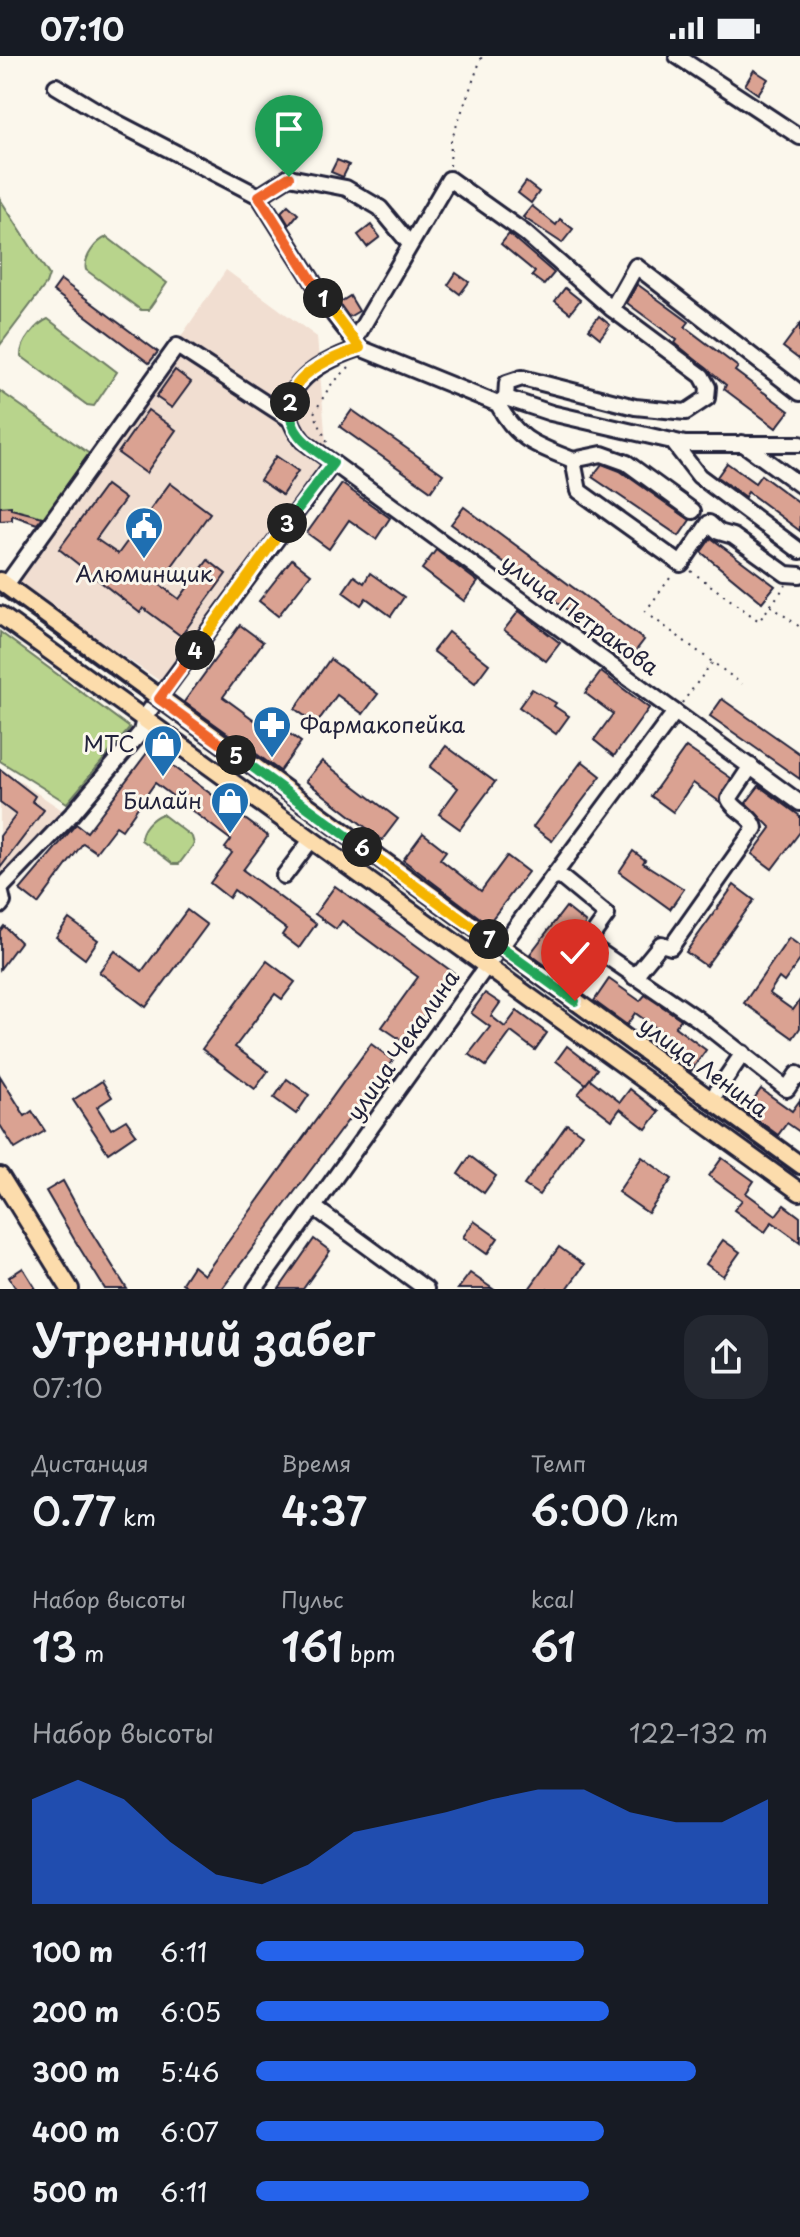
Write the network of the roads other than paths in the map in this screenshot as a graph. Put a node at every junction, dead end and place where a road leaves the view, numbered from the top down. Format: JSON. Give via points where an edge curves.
{"nodes":[{"id":1,"x":677,"y":56,"type":"edge"},
{"id":2,"x":56,"y":86,"type":"dead end"},
{"id":3,"x":800,"y":137,"type":"edge"},
{"id":4,"x":259,"y":196,"type":"junction"},
{"id":5,"x":409,"y":243,"type":"junction"},
{"id":6,"x":612,"y":309,"type":"junction"},
{"id":7,"x":357,"y":345,"type":"junction"},
{"id":8,"x":800,"y":393,"type":"edge"},
{"id":9,"x":502,"y":401,"type":"junction"},
{"id":10,"x":288,"y":418,"type":"junction"},
{"id":11,"x":672,"y":441,"type":"junction"},
{"id":12,"x":742,"y":443,"type":"junction"},
{"id":13,"x":800,"y":444,"type":"edge"},
{"id":14,"x":333,"y":458,"type":"junction"},
{"id":15,"x":573,"y":460,"type":"junction"},
{"id":16,"x":800,"y":485,"type":"edge"},
{"id":17,"x":693,"y":511,"type":"dead end"},
{"id":18,"x":800,"y":551,"type":"edge"},
{"id":19,"x":797,"y":574,"type":"edge"},
{"id":20,"x":3,"y":583,"type":"edge"},
{"id":21,"x":0,"y":615,"type":"edge"},
{"id":22,"x":159,"y":699,"type":"junction"},
{"id":23,"x":675,"y":712,"type":"junction"},
{"id":24,"x":144,"y":718,"type":"junction"},
{"id":25,"x":751,"y":766,"type":"junction"},
{"id":26,"x":800,"y":803,"type":"edge"},
{"id":27,"x":311,"y":840,"type":"junction"},
{"id":28,"x":556,"y":873,"type":"junction"},
{"id":29,"x":284,"y":876,"type":"dead end"},
{"id":30,"x":0,"y":889,"type":"edge"},
{"id":31,"x":0,"y":906,"type":"edge"},
{"id":32,"x":501,"y":947,"type":"junction"},
{"id":33,"x":486,"y":967,"type":"junction"},
{"id":34,"x":634,"y":977,"type":"junction"},
{"id":35,"x":743,"y":1053,"type":"junction"},
{"id":36,"x":800,"y":1077,"type":"edge"},
{"id":37,"x":711,"y":1100,"type":"junction"},
{"id":38,"x":800,"y":1165,"type":"edge"},
{"id":39,"x":0,"y":1176,"type":"edge"},
{"id":40,"x":800,"y":1192,"type":"edge"},
{"id":41,"x":315,"y":1208,"type":"junction"},
{"id":42,"x":70,"y":1289,"type":"edge"},
{"id":43,"x":255,"y":1289,"type":"edge"},
{"id":44,"x":426,"y":1289,"type":"edge"}],
"edges":[{"from":1,"to":3,"type":"street"},
{"from":2,"to":4,"type":"street"},
{"from":4,"to":5,"type":"street","via":[[289,177],[346,188],[380,208]]},
{"from":4,"to":7,"type":"street"},
{"from":5,"to":6,"type":"street","via":[[449,179],[525,233]]},
{"from":5,"to":7,"type":"street"},
{"from":6,"to":8,"type":"street","via":[[636,266]]},
{"from":6,"to":9,"type":"street","via":[[702,376],[707,398],[698,408],[686,412],[635,407],[522,378],[507,383]]},
{"from":7,"to":9,"type":"street"},
{"from":7,"to":10,"type":"street","via":[[311,372],[290,393]]},
{"from":9,"to":11,"type":"street"},
{"from":9,"to":15,"type":"street","via":[[509,426],[525,440]]},
{"from":10,"to":14,"type":"street","name":"улица Петракова","via":[[303,441]]},
{"from":10,"to":20,"type":"street","name":"улица Петракова","via":[[177,346]]},
{"from":11,"to":12,"type":"street"},
{"from":11,"to":18,"type":"street","via":[[699,476]]},
{"from":12,"to":13,"type":"street"},
{"from":12,"to":16,"type":"street"},
{"from":14,"to":22,"type":"street"},
{"from":14,"to":23,"type":"street","name":"улица Петракова"},
{"from":15,"to":17,"type":"street","via":[[602,454],[627,463]]},
{"from":15,"to":19,"type":"street","via":[[579,491],[681,564],[709,523],[786,574]]},
{"from":20,"to":22,"type":"main road","name":"улица Ленина"},
{"from":21,"to":24,"type":"main road","name":"улица Ленина"},
{"from":22,"to":24,"type":"street"},
{"from":22,"to":32,"type":"main road","name":"улица Ленина"},
{"from":23,"to":25,"type":"street","name":"улица Петракова"},
{"from":23,"to":28,"type":"street","name":"улица Чекалина"},
{"from":24,"to":27,"type":"main road","name":"улица Ленина"},
{"from":24,"to":30,"type":"street","via":[[141,732],[72,814]]},
{"from":25,"to":26,"type":"street","name":"улица Петракова"},
{"from":25,"to":34,"type":"street","via":[[729,799],[755,828],[671,947],[661,944]]},
{"from":27,"to":29,"type":"street"},
{"from":27,"to":33,"type":"main road","name":"улица Ленина"},
{"from":28,"to":32,"type":"street","name":"улица Чекалина"},
{"from":28,"to":34,"type":"street","via":[[607,915],[587,943]]},
{"from":30,"to":31,"type":"street"},
{"from":32,"to":33,"type":"street","name":"улица Чекалина"},
{"from":32,"to":37,"type":"main road","name":"улица Ленина"},
{"from":33,"to":40,"type":"main road","name":"улица Ленина"},
{"from":33,"to":41,"type":"street","name":"улица Чекалина"},
{"from":34,"to":35,"type":"street"},
{"from":35,"to":36,"type":"street","via":[[787,1089],[797,1074]]},
{"from":35,"to":37,"type":"street"},
{"from":37,"to":38,"type":"main road","name":"улица Ленина"},
{"from":39,"to":42,"type":"main road"},
{"from":41,"to":43,"type":"street","name":"улица Чекалина"},
{"from":41,"to":44,"type":"street"}]}
